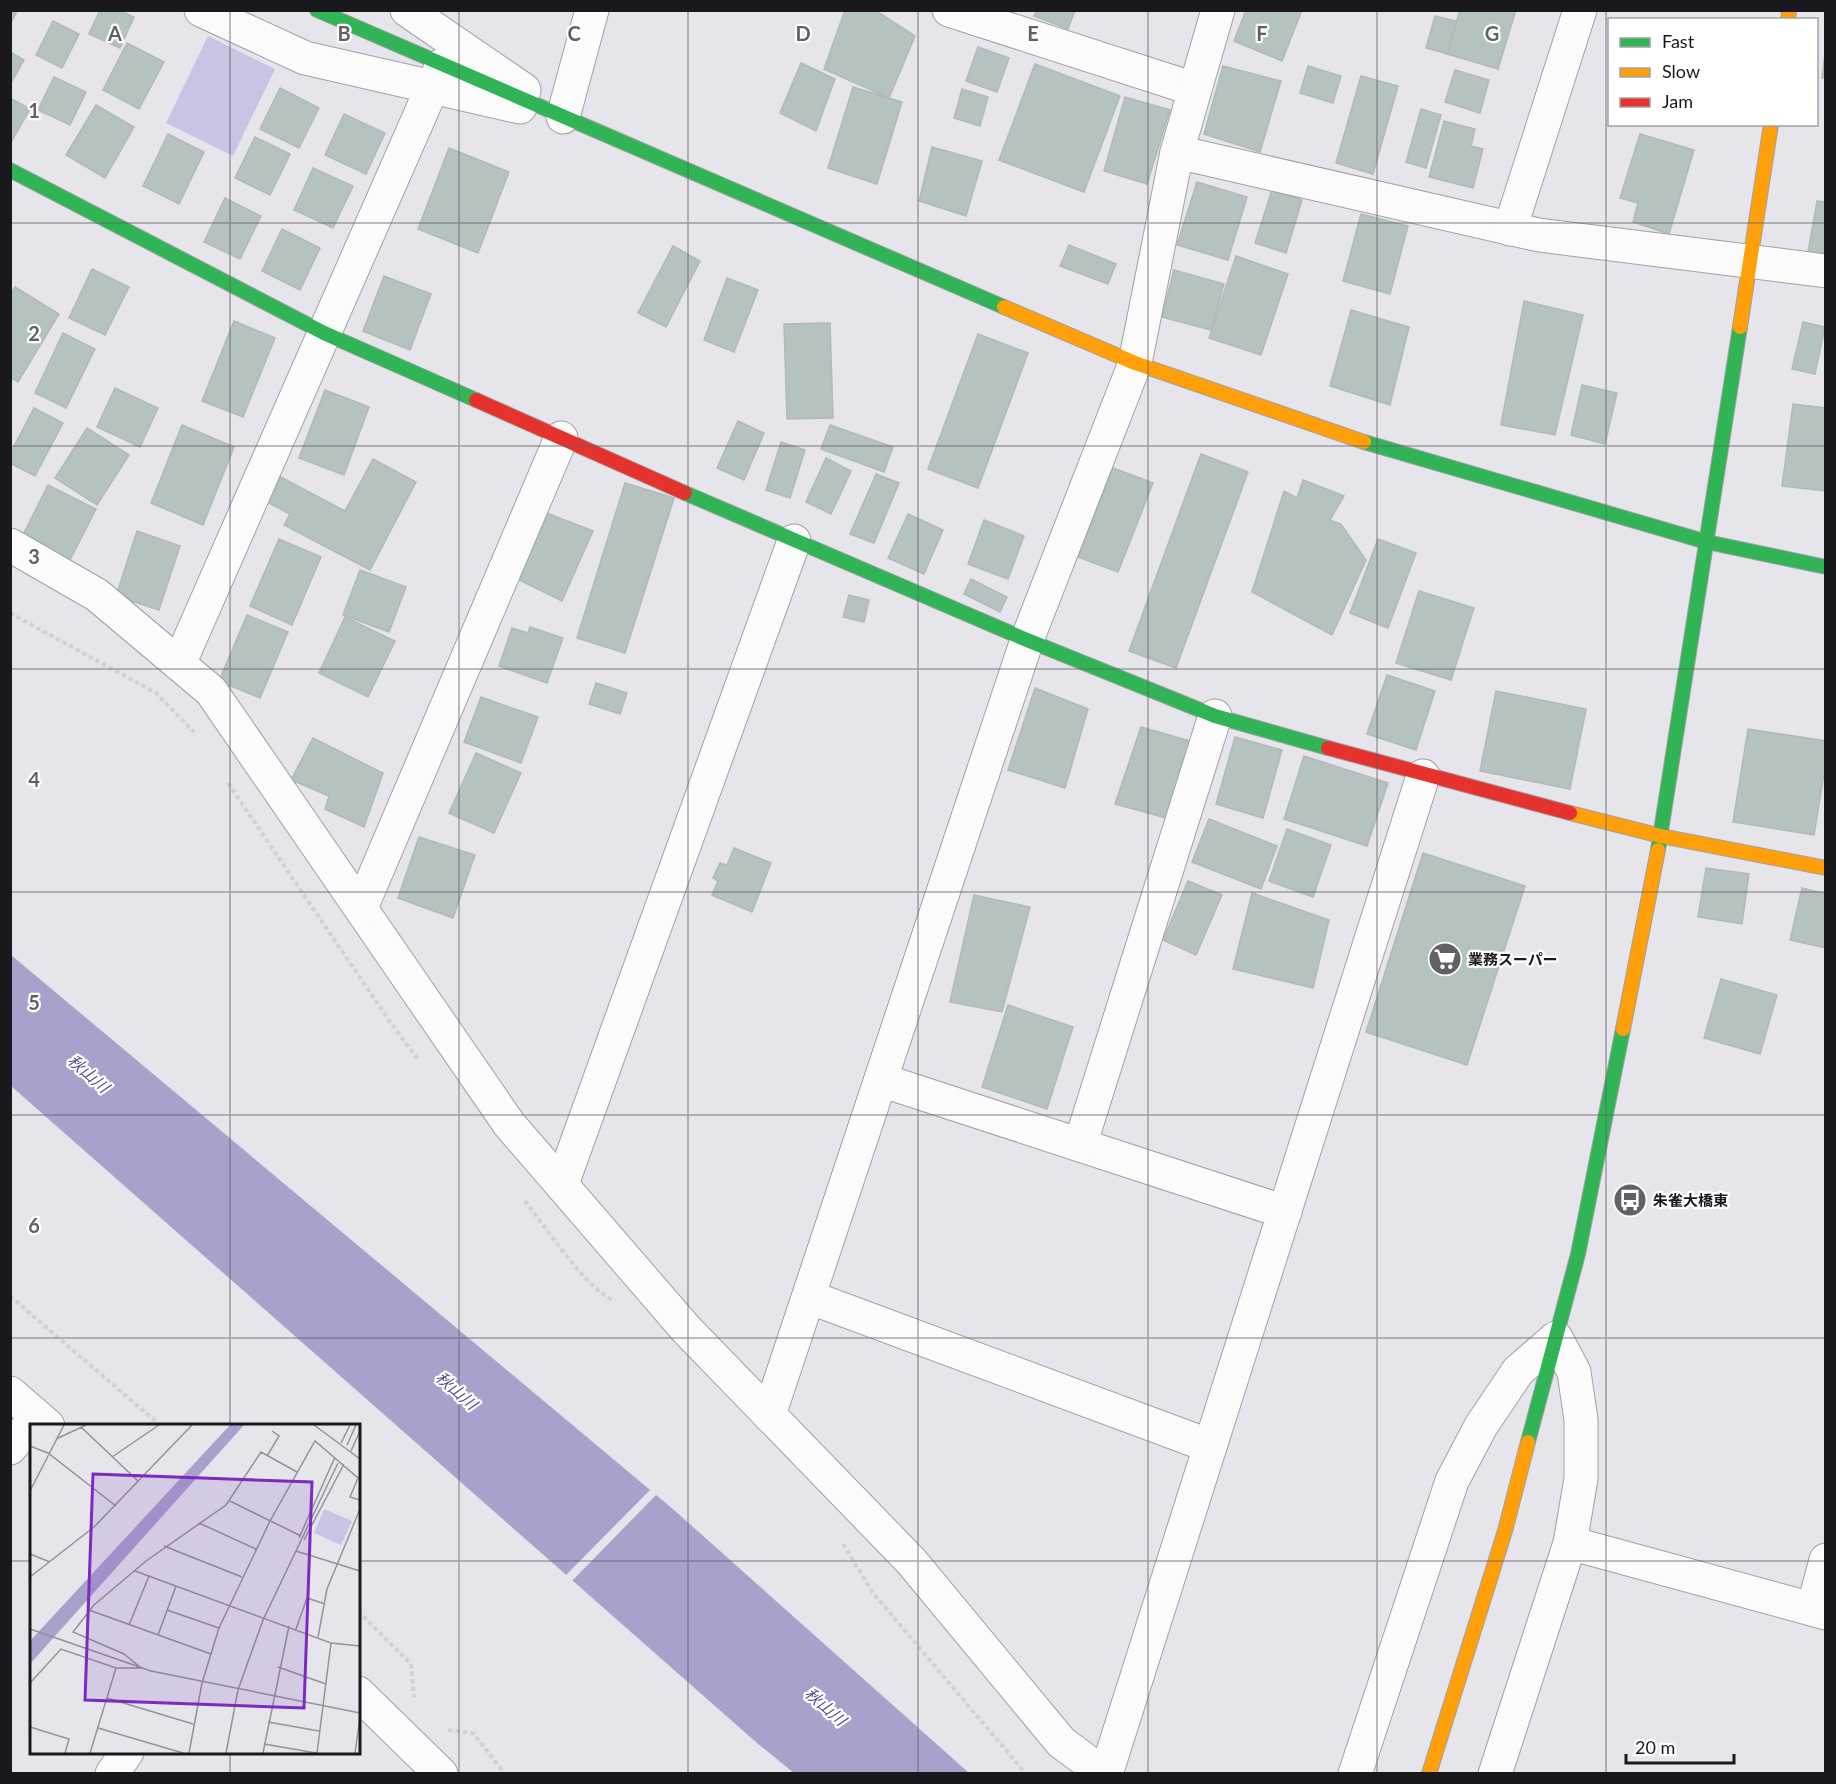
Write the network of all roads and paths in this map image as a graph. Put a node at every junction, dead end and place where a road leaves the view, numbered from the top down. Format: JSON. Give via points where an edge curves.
{"nodes":[{"id":1,"x":201,"y":10,"type":"edge"},
{"id":2,"x":317,"y":10,"type":"edge"},
{"id":3,"x":407,"y":10,"type":"edge"},
{"id":4,"x":592,"y":10,"type":"edge"},
{"id":5,"x":948,"y":10,"type":"edge"},
{"id":6,"x":1218,"y":10,"type":"edge"},
{"id":7,"x":1580,"y":10,"type":"edge"},
{"id":8,"x":437,"y":76,"type":"junction"},
{"id":9,"x":1194,"y":89,"type":"junction"},
{"id":10,"x":562,"y":117,"type":"junction"},
{"id":11,"x":1771,"y":126,"type":"edge"},
{"id":12,"x":1177,"y":152,"type":"junction"},
{"id":13,"x":10,"y":170,"type":"edge"},
{"id":14,"x":1510,"y":229,"type":"junction"},
{"id":15,"x":1749,"y":260,"type":"junction"},
{"id":16,"x":1826,"y":271,"type":"edge"},
{"id":17,"x":324,"y":333,"type":"junction"},
{"id":18,"x":1135,"y":363,"type":"junction"},
{"id":19,"x":561,"y":438,"type":"junction"},
{"id":20,"x":794,"y":541,"type":"junction"},
{"id":21,"x":1707,"y":542,"type":"junction"},
{"id":22,"x":10,"y":545,"type":"edge"},
{"id":23,"x":1826,"y":567,"type":"edge"},
{"id":24,"x":10,"y":613,"type":"edge"},
{"id":25,"x":1027,"y":640,"type":"junction"},
{"id":26,"x":179,"y":664,"type":"junction"},
{"id":27,"x":1215,"y":716,"type":"junction"},
{"id":28,"x":201,"y":742,"type":"dead end"},
{"id":29,"x":1423,"y":776,"type":"junction"},
{"id":30,"x":227,"y":782,"type":"dead end"},
{"id":31,"x":1661,"y":836,"type":"junction"},
{"id":32,"x":1826,"y":868,"type":"edge"},
{"id":33,"x":361,"y":908,"type":"junction"},
{"id":34,"x":424,"y":1066,"type":"dead end"},
{"id":35,"x":881,"y":1080,"type":"junction"},
{"id":36,"x":1080,"y":1145,"type":"junction"},
{"id":37,"x":562,"y":1184,"type":"junction"},
{"id":38,"x":524,"y":1198,"type":"dead end"},
{"id":39,"x":1285,"y":1212,"type":"junction"},
{"id":40,"x":10,"y":1296,"type":"edge"},
{"id":41,"x":809,"y":1297,"type":"junction"},
{"id":42,"x":625,"y":1305,"type":"dead end"},
{"id":43,"x":1557,"y":1338,"type":"junction"},
{"id":44,"x":10,"y":1393,"type":"edge"},
{"id":45,"x":769,"y":1415,"type":"junction"},
{"id":46,"x":43,"y":1421,"type":"edge"},
{"id":47,"x":160,"y":1424,"type":"edge"},
{"id":48,"x":30,"y":1432,"type":"edge"},
{"id":49,"x":1210,"y":1446,"type":"junction"},
{"id":50,"x":10,"y":1448,"type":"edge"},
{"id":51,"x":837,"y":1534,"type":"dead end"},
{"id":52,"x":1570,"y":1542,"type":"junction"},
{"id":53,"x":1826,"y":1560,"type":"edge"},
{"id":54,"x":1819,"y":1611,"type":"edge"},
{"id":55,"x":360,"y":1613,"type":"edge"},
{"id":56,"x":360,"y":1695,"type":"edge"},
{"id":57,"x":415,"y":1700,"type":"dead end"},
{"id":58,"x":438,"y":1729,"type":"dead end"},
{"id":59,"x":126,"y":1754,"type":"edge"},
{"id":60,"x":112,"y":1773,"type":"edge"},
{"id":61,"x":441,"y":1773,"type":"edge"},
{"id":62,"x":505,"y":1773,"type":"edge"},
{"id":63,"x":1026,"y":1773,"type":"edge"},
{"id":64,"x":1105,"y":1773,"type":"edge"},
{"id":65,"x":1355,"y":1773,"type":"edge"},
{"id":66,"x":1429,"y":1773,"type":"edge"},
{"id":67,"x":1496,"y":1773,"type":"edge"}],
"edges":[{"from":1,"to":8,"type":"street","via":[[306,58]]},
{"from":2,"to":8,"type":"street"},
{"from":3,"to":10,"type":"street"},
{"from":4,"to":10,"type":"street"},
{"from":5,"to":9,"type":"street"},
{"from":6,"to":9,"type":"street"},
{"from":7,"to":14,"type":"street"},
{"from":8,"to":10,"type":"street"},
{"from":8,"to":17,"type":"street"},
{"from":9,"to":12,"type":"street"},
{"from":10,"to":18,"type":"street"},
{"from":11,"to":15,"type":"street"},
{"from":12,"to":14,"type":"street"},
{"from":12,"to":18,"type":"street"},
{"from":13,"to":17,"type":"street"},
{"from":14,"to":15,"type":"street"},
{"from":15,"to":16,"type":"street"},
{"from":15,"to":21,"type":"street"},
{"from":17,"to":19,"type":"street"},
{"from":17,"to":26,"type":"street"},
{"from":18,"to":21,"type":"street","via":[[1400,454]]},
{"from":18,"to":25,"type":"street"},
{"from":19,"to":20,"type":"street"},
{"from":19,"to":33,"type":"street"},
{"from":20,"to":25,"type":"street"},
{"from":20,"to":37,"type":"street"},
{"from":21,"to":23,"type":"street"},
{"from":21,"to":31,"type":"street"},
{"from":22,"to":26,"type":"street","via":[[97,595]]},
{"from":24,"to":28,"type":"path","via":[[156,693]]},
{"from":25,"to":27,"type":"street"},
{"from":25,"to":35,"type":"street"},
{"from":26,"to":33,"type":"street","via":[[211,691]]},
{"from":27,"to":29,"type":"street"},
{"from":27,"to":36,"type":"street"},
{"from":29,"to":31,"type":"street"},
{"from":29,"to":39,"type":"street"},
{"from":30,"to":34,"type":"path"},
{"from":31,"to":32,"type":"street"},
{"from":31,"to":43,"type":"street","via":[[1578,1254]]},
{"from":33,"to":37,"type":"street","via":[[510,1124]]},
{"from":35,"to":36,"type":"street"},
{"from":35,"to":41,"type":"street"},
{"from":36,"to":39,"type":"street"},
{"from":37,"to":45,"type":"street","via":[[686,1329]]},
{"from":38,"to":42,"type":"path","via":[[605,1298]]},
{"from":39,"to":49,"type":"street"},
{"from":40,"to":47,"type":"path"},
{"from":41,"to":45,"type":"street"},
{"from":41,"to":49,"type":"street"},
{"from":43,"to":52,"type":"street","via":[[1574,1372],[1581,1420],[1581,1479]]},
{"from":43,"to":65,"type":"street","via":[[1518,1371],[1481,1426],[1452,1481]]},
{"from":43,"to":66,"type":"street","via":[[1505,1531]]},
{"from":44,"to":46,"type":"street"},
{"from":45,"to":64,"type":"street","via":[[911,1561],[1061,1742]]},
{"from":48,"to":50,"type":"street"},
{"from":49,"to":64,"type":"street"},
{"from":51,"to":63,"type":"path","via":[[873,1593]]},
{"from":52,"to":54,"type":"street"},
{"from":52,"to":67,"type":"street"},
{"from":53,"to":54,"type":"street"},
{"from":55,"to":57,"type":"path","via":[[411,1664]]},
{"from":56,"to":61,"type":"street"},
{"from":58,"to":62,"type":"path","via":[[473,1733]]},
{"from":59,"to":60,"type":"street"}]}
